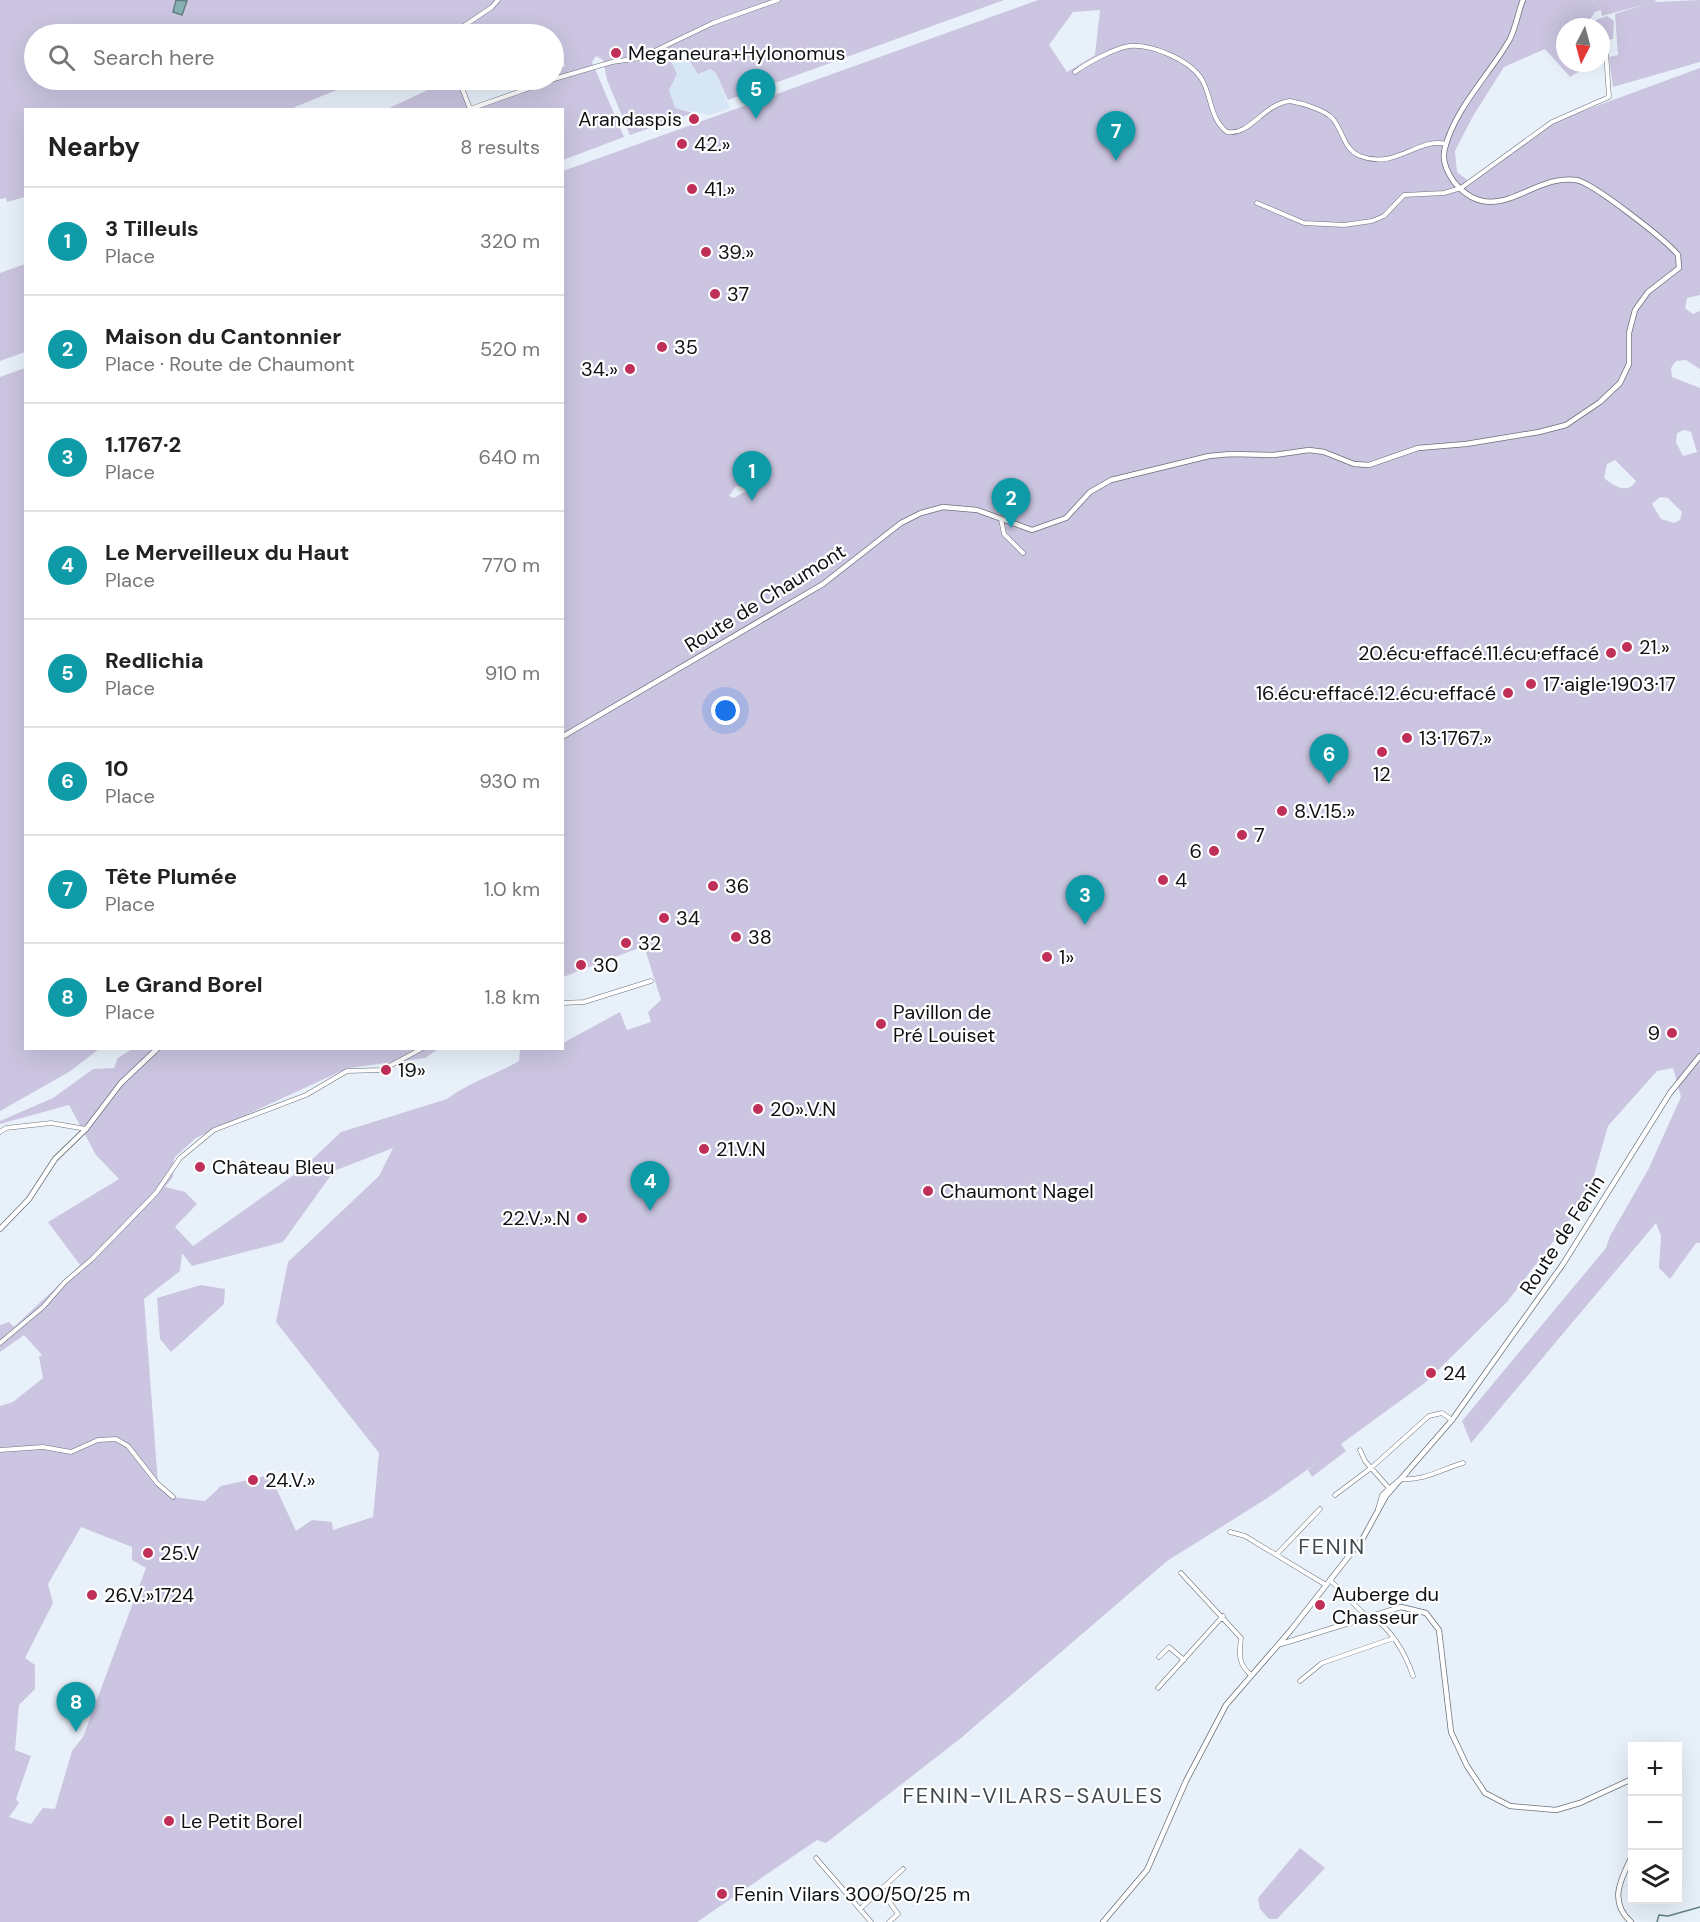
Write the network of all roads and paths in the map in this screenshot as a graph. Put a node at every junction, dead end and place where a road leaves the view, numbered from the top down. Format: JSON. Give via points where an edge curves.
{"nodes":[{"id":1,"x":498,"y":0,"type":"edge"},
{"id":2,"x":778,"y":0,"type":"edge"},
{"id":3,"x":1523,"y":0,"type":"edge"},
{"id":4,"x":467,"y":24,"type":"edge"},
{"id":5,"x":1075,"y":72,"type":"dead end"},
{"id":6,"x":1607,"y":72,"type":"edge"},
{"id":7,"x":564,"y":76,"type":"edge"},
{"id":8,"x":463,"y":90,"type":"edge"},
{"id":9,"x":523,"y":90,"type":"edge"},
{"id":10,"x":470,"y":108,"type":"edge"},
{"id":11,"x":473,"y":108,"type":"edge"},
{"id":12,"x":1446,"y":144,"type":"junction"},
{"id":13,"x":1461,"y":189,"type":"junction"},
{"id":14,"x":1257,"y":203,"type":"dead end"},
{"id":15,"x":1000,"y":518,"type":"junction"},
{"id":16,"x":1023,"y":553,"type":"dead end"},
{"id":17,"x":564,"y":736,"type":"edge"},
{"id":18,"x":651,"y":981,"type":"dead end"},
{"id":19,"x":564,"y":1003,"type":"edge"},
{"id":20,"x":156,"y":1050,"type":"edge"},
{"id":21,"x":419,"y":1050,"type":"edge"},
{"id":22,"x":1700,"y":1056,"type":"edge"},
{"id":23,"x":86,"y":1129,"type":"junction"},
{"id":24,"x":0,"y":1132,"type":"edge"},
{"id":25,"x":0,"y":1229,"type":"edge"},
{"id":26,"x":0,"y":1343,"type":"edge"},
{"id":27,"x":1452,"y":1420,"type":"junction"},
{"id":28,"x":0,"y":1450,"type":"edge"},
{"id":29,"x":1360,"y":1450,"type":"dead end"},
{"id":30,"x":1463,"y":1463,"type":"dead end"},
{"id":31,"x":1371,"y":1468,"type":"junction"},
{"id":32,"x":1407,"y":1473,"type":"junction"},
{"id":33,"x":1401,"y":1479,"type":"junction"},
{"id":34,"x":1388,"y":1487,"type":"junction"},
{"id":35,"x":1335,"y":1495,"type":"dead end"},
{"id":36,"x":173,"y":1497,"type":"dead end"},
{"id":37,"x":1320,"y":1509,"type":"dead end"},
{"id":38,"x":1378,"y":1511,"type":"junction"},
{"id":39,"x":1230,"y":1532,"type":"dead end"},
{"id":40,"x":1277,"y":1554,"type":"junction"},
{"id":41,"x":1181,"y":1573,"type":"dead end"},
{"id":42,"x":1330,"y":1580,"type":"junction"},
{"id":43,"x":1326,"y":1585,"type":"junction"},
{"id":44,"x":1223,"y":1616,"type":"junction"},
{"id":45,"x":1369,"y":1616,"type":"junction"},
{"id":46,"x":1291,"y":1630,"type":"junction"},
{"id":47,"x":1296,"y":1638,"type":"junction"},
{"id":48,"x":1394,"y":1638,"type":"junction"},
{"id":49,"x":1279,"y":1644,"type":"junction"},
{"id":50,"x":1159,"y":1658,"type":"dead end"},
{"id":51,"x":1184,"y":1660,"type":"junction"},
{"id":52,"x":1251,"y":1675,"type":"junction"},
{"id":53,"x":1413,"y":1676,"type":"dead end"},
{"id":54,"x":1300,"y":1681,"type":"dead end"},
{"id":55,"x":1158,"y":1688,"type":"dead end"},
{"id":56,"x":1628,"y":1781,"type":"edge"},
{"id":57,"x":816,"y":1858,"type":"dead end"},
{"id":58,"x":1628,"y":1866,"type":"edge"},
{"id":59,"x":903,"y":1869,"type":"dead end"},
{"id":60,"x":892,"y":1894,"type":"dead end"},
{"id":61,"x":860,"y":1909,"type":"junction"},
{"id":62,"x":871,"y":1922,"type":"edge"},
{"id":63,"x":889,"y":1922,"type":"edge"},
{"id":64,"x":1103,"y":1922,"type":"edge"},
{"id":65,"x":1630,"y":1922,"type":"edge"}],
"edges":[{"from":1,"to":4,"type":"street"},
{"from":2,"to":7,"type":"street","via":[[713,23],[640,58]]},
{"from":3,"to":12,"type":"street","via":[[1511,37]]},
{"from":5,"to":12,"type":"street","via":[[1092,60],[1128,46],[1162,52],[1202,79],[1212,111],[1227,132],[1244,129],[1276,104],[1290,101],[1329,116],[1352,150],[1362,157],[1392,159],[1423,146]]},
{"from":6,"to":13,"type":"street","via":[[1609,97],[1552,122]]},
{"from":8,"to":10,"type":"street"},
{"from":9,"to":11,"type":"street"},
{"from":12,"to":13,"type":"street","via":[[1446,167]]},
{"from":13,"to":14,"type":"street","via":[[1404,195],[1379,219],[1344,225],[1304,223]]},
{"from":13,"to":15,"type":"street","name":"Route de Chaumont","via":[[1481,200],[1501,202],[1555,181],[1581,181],[1678,255],[1677,271],[1653,287],[1635,310],[1624,377],[1583,415],[1539,432],[1427,446],[1368,465],[1309,450],[1209,456],[1111,480],[1090,492],[1066,518],[1039,529],[1028,530]]},
{"from":15,"to":16,"type":"street","via":[[1004,534]]},
{"from":15,"to":17,"type":"street","name":"Route de Chaumont","via":[[977,510],[943,507],[921,513],[902,523],[823,584]]},
{"from":18,"to":19,"type":"street","via":[[584,1002]]},
{"from":20,"to":23,"type":"street","via":[[121,1083]]},
{"from":21,"to":26,"type":"street","via":[[382,1070],[347,1071],[306,1095],[214,1130],[180,1158],[156,1193],[92,1259]]},
{"from":22,"to":27,"type":"street","name":"Route de Fenin","via":[[1670,1093],[1563,1264]]},
{"from":23,"to":24,"type":"street","via":[[51,1123]]},
{"from":23,"to":25,"type":"street","via":[[59,1154],[28,1200]]},
{"from":27,"to":31,"type":"street","via":[[1442,1413],[1429,1416]]},
{"from":27,"to":32,"type":"street","name":"Route de Fenin"},
{"from":28,"to":36,"type":"street","via":[[43,1447],[71,1452],[103,1439],[116,1439]]},
{"from":29,"to":31,"type":"street"},
{"from":30,"to":33,"type":"street","via":[[1432,1476]]},
{"from":31,"to":34,"type":"street"},
{"from":31,"to":35,"type":"street"},
{"from":32,"to":33,"type":"street","name":"Route de Fenin"},
{"from":32,"to":34,"type":"street"},
{"from":33,"to":38,"type":"street","name":"Route de Fenin"},
{"from":34,"to":38,"type":"street","via":[[1380,1498]]},
{"from":37,"to":40,"type":"street"},
{"from":38,"to":42,"type":"street","name":"Route de Fenin","via":[[1364,1538]]},
{"from":39,"to":40,"type":"street"},
{"from":40,"to":43,"type":"street"},
{"from":41,"to":44,"type":"street"},
{"from":42,"to":43,"type":"street","name":"Route de Fenin"},
{"from":42,"to":45,"type":"street"},
{"from":43,"to":46,"type":"street","name":"Route de Fenin"},
{"from":44,"to":51,"type":"street"},
{"from":44,"to":52,"type":"street","via":[[1240,1638],[1242,1667]]},
{"from":45,"to":47,"type":"street"},
{"from":45,"to":48,"type":"street"},
{"from":45,"to":56,"type":"street","via":[[1401,1607],[1413,1608],[1426,1613],[1437,1625],[1451,1732],[1474,1780],[1495,1800],[1510,1806],[1556,1810]]},
{"from":46,"to":47,"type":"street"},
{"from":46,"to":49,"type":"street","name":"Route de Fenin"},
{"from":47,"to":49,"type":"street"},
{"from":48,"to":53,"type":"street"},
{"from":48,"to":54,"type":"street","via":[[1322,1663]]},
{"from":49,"to":52,"type":"street","name":"Route de Fenin"},
{"from":50,"to":51,"type":"street","via":[[1169,1647]]},
{"from":51,"to":55,"type":"street"},
{"from":52,"to":64,"type":"street","name":"Route de Fenin","via":[[1214,1726],[1147,1870]]},
{"from":57,"to":61,"type":"street"},
{"from":58,"to":65,"type":"street","via":[[1617,1893],[1620,1908]]},
{"from":59,"to":61,"type":"street"},
{"from":60,"to":63,"type":"street","via":[[888,1900],[898,1914]]},
{"from":61,"to":62,"type":"street"}]}
